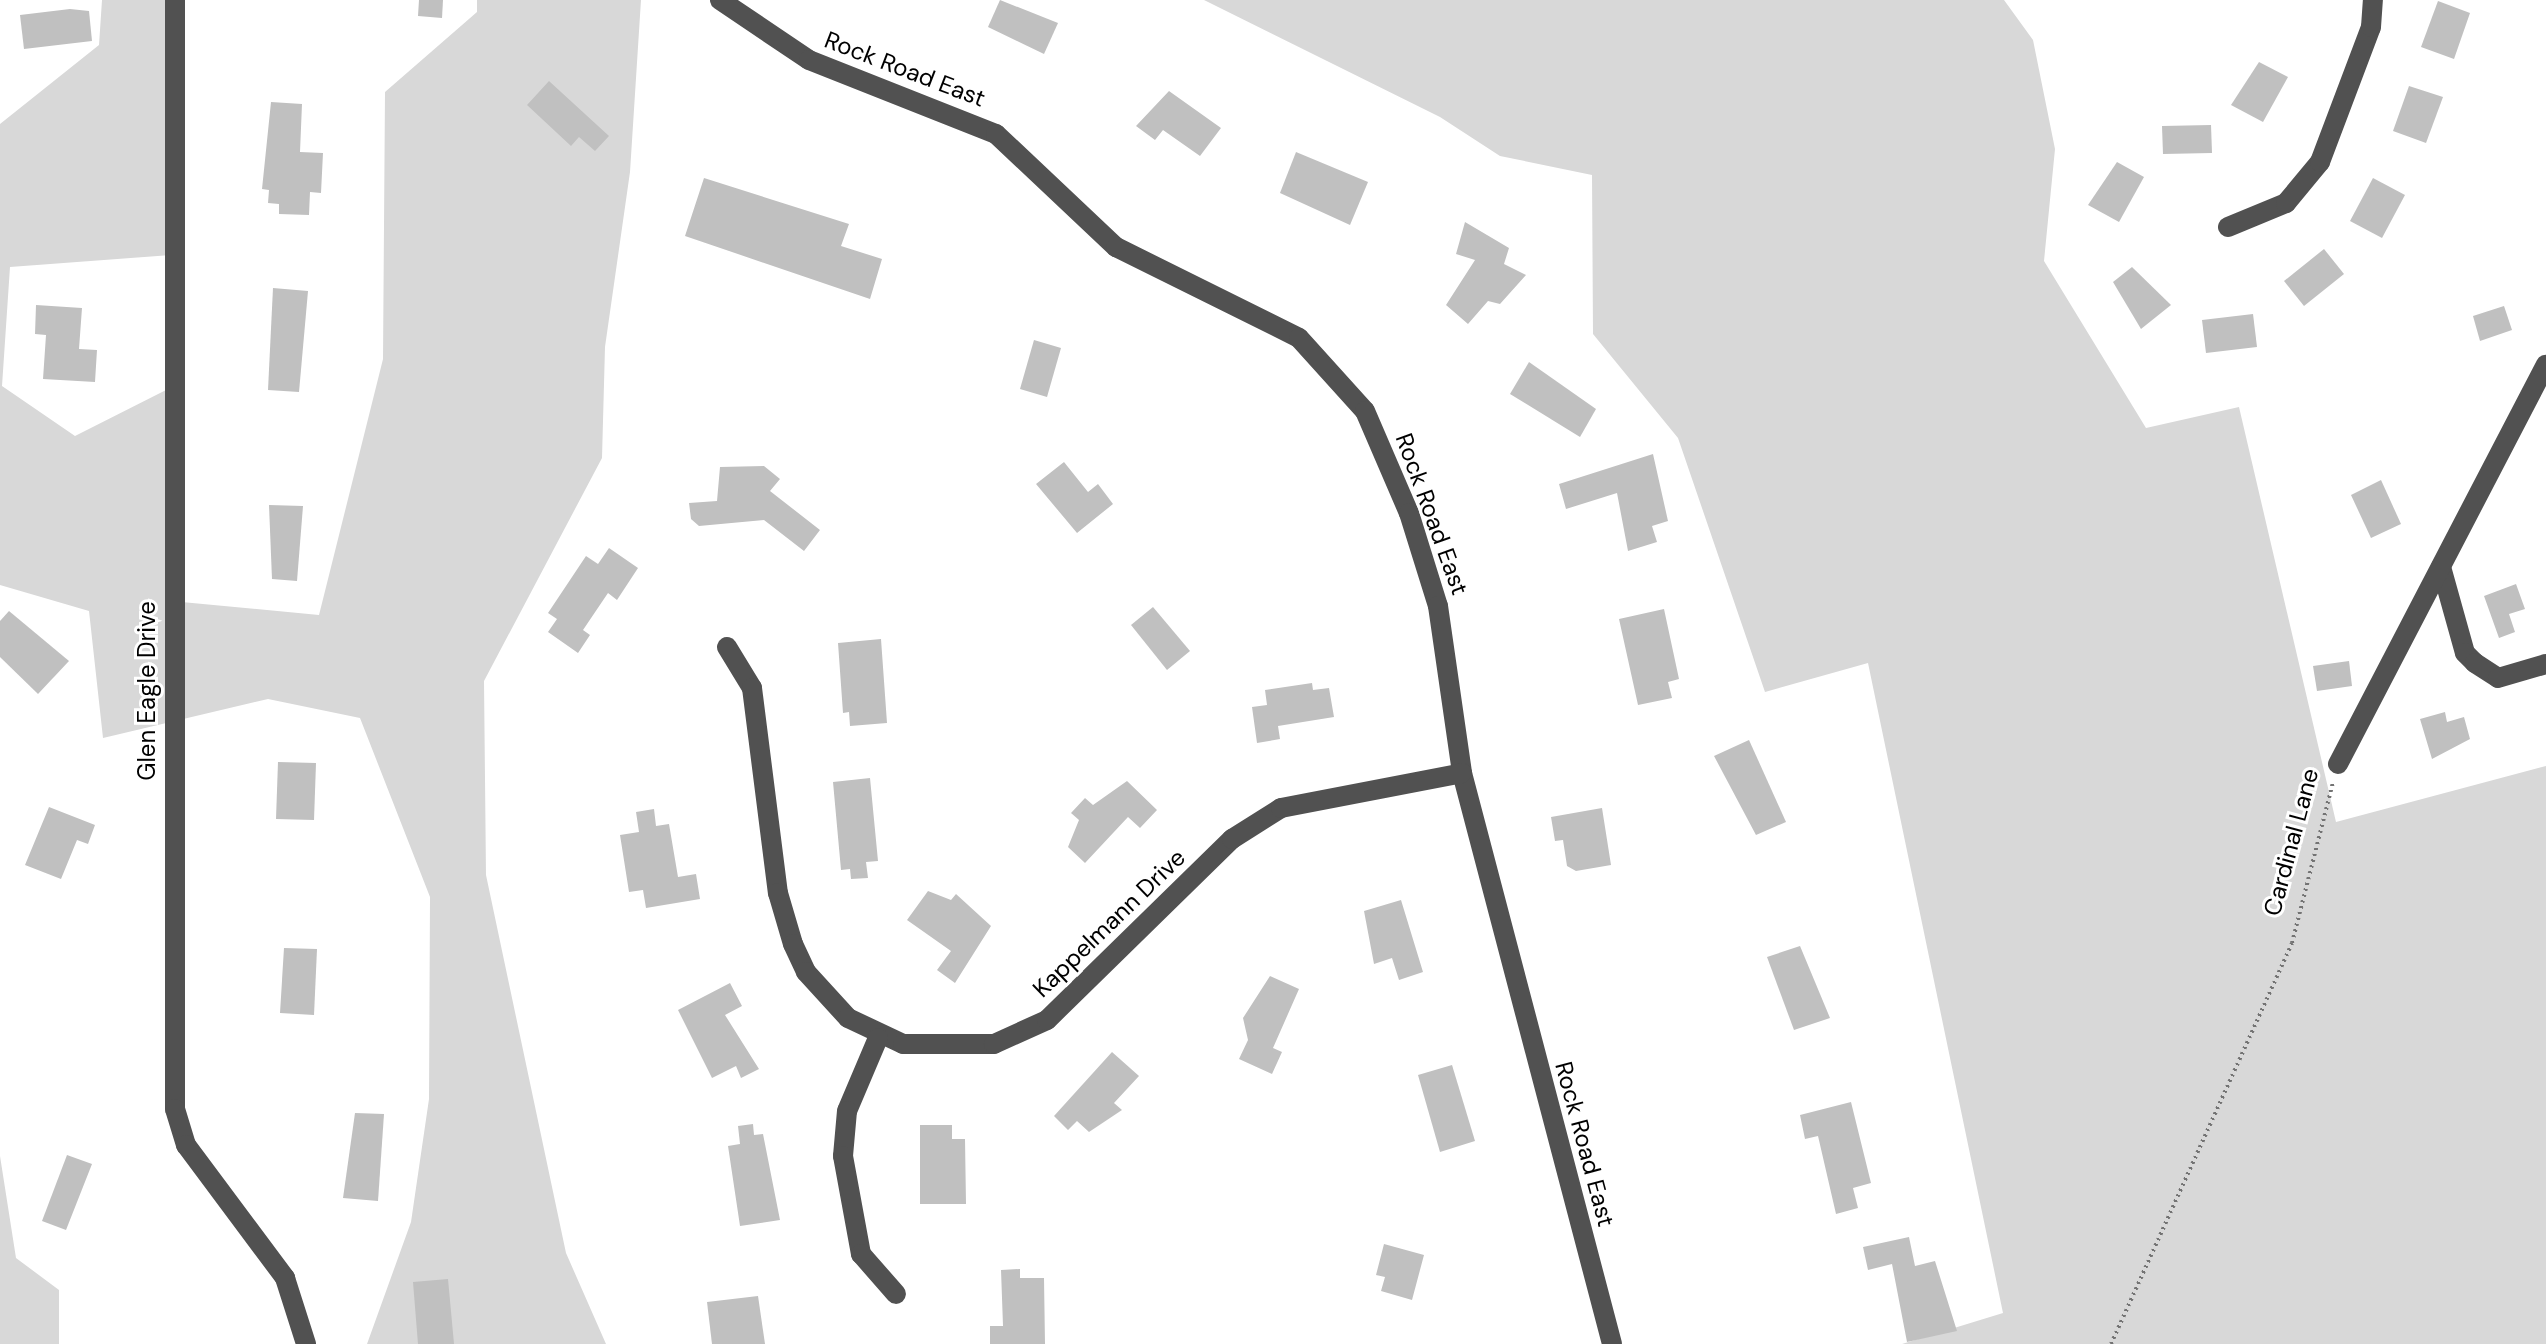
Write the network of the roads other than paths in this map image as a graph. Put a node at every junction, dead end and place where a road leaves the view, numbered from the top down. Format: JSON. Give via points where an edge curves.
{"nodes":[{"id":1,"x":175,"y":0,"type":"edge"},
{"id":2,"x":720,"y":0,"type":"edge"},
{"id":3,"x":2373,"y":0,"type":"edge"},
{"id":4,"x":2228,"y":227,"type":"dead end"},
{"id":5,"x":2546,"y":365,"type":"edge"},
{"id":6,"x":2441,"y":567,"type":"junction"},
{"id":7,"x":727,"y":647,"type":"dead end"},
{"id":8,"x":2546,"y":664,"type":"edge"},
{"id":9,"x":2338,"y":764,"type":"road end"},
{"id":10,"x":1462,"y":773,"type":"junction"},
{"id":11,"x":878,"y":1038,"type":"junction"},
{"id":12,"x":896,"y":1294,"type":"dead end"},
{"id":13,"x":306,"y":1344,"type":"edge"},
{"id":14,"x":1612,"y":1344,"type":"edge"}],
"edges":[{"from":1,"to":13,"type":"street","name":"Glen Eagle Drive","via":[[173,1097],[186,1145],[285,1278]]},
{"from":2,"to":10,"type":"street","name":"Rock Road East","via":[[809,60],[996,134],[1116,247],[1299,338],[1333,369],[1365,411],[1409,513],[1454,680]]},
{"from":3,"to":4,"type":"street","via":[[2371,27],[2320,162],[2286,203]]},
{"from":5,"to":6,"type":"street","name":"Cardinal Lane"},
{"from":6,"to":8,"type":"street","via":[[2465,653],[2498,678]]},
{"from":6,"to":9,"type":"street","name":"Cardinal Lane"},
{"from":7,"to":11,"type":"street","via":[[752,688],[778,893],[793,944],[823,994]]},
{"from":10,"to":11,"type":"street","name":"Kappelmann Drive","via":[[1310,799],[1257,820],[1067,1003],[1024,1034],[960,1049]]},
{"from":10,"to":14,"type":"street","name":"Rock Road East"},
{"from":11,"to":12,"type":"street","via":[[847,1111],[843,1156],[861,1254]]}]}
